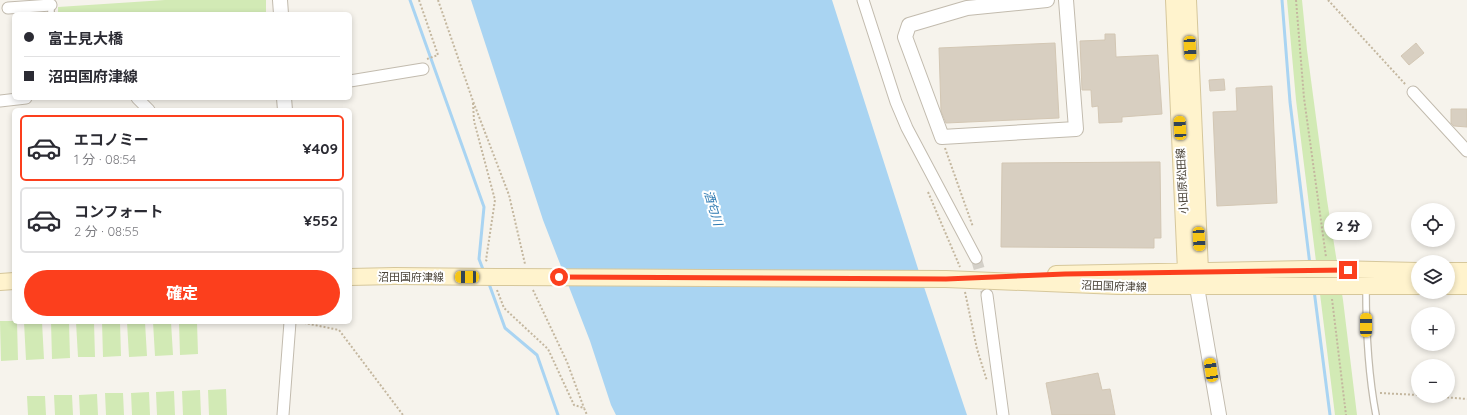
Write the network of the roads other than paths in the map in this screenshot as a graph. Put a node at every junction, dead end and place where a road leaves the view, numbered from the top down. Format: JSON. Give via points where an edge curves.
{"nodes":[{"id":1,"x":280,"y":0,"type":"edge"},
{"id":2,"x":863,"y":0,"type":"edge"},
{"id":3,"x":1047,"y":0,"type":"edge"},
{"id":4,"x":1066,"y":0,"type":"edge"},
{"id":5,"x":1174,"y":0,"type":"edge"},
{"id":6,"x":1188,"y":0,"type":"edge"},
{"id":7,"x":966,"y":4,"type":"edge"},
{"id":8,"x":51,"y":6,"type":"edge"},
{"id":9,"x":8,"y":8,"type":"dead end"},
{"id":10,"x":280,"y":12,"type":"edge"},
{"id":11,"x":422,"y":65,"type":"road end"},
{"id":12,"x":352,"y":80,"type":"edge"},
{"id":13,"x":1413,"y":92,"type":"road end"},
{"id":14,"x":12,"y":100,"type":"edge"},
{"id":15,"x":139,"y":100,"type":"edge"},
{"id":16,"x":0,"y":101,"type":"edge"},
{"id":17,"x":147,"y":108,"type":"edge"},
{"id":18,"x":1467,"y":150,"type":"edge"},
{"id":19,"x":976,"y":258,"type":"tunnel mouth"},
{"id":20,"x":1193,"y":271,"type":"junction"},
{"id":21,"x":1411,"y":271,"type":"edge"},
{"id":22,"x":1455,"y":271,"type":"edge"},
{"id":23,"x":1467,"y":271,"type":"edge"},
{"id":24,"x":0,"y":272,"type":"edge"},
{"id":25,"x":12,"y":273,"type":"edge"},
{"id":26,"x":352,"y":277,"type":"edge"},
{"id":27,"x":946,"y":279,"type":"junction"},
{"id":28,"x":12,"y":280,"type":"edge"},
{"id":29,"x":0,"y":282,"type":"edge"},
{"id":30,"x":1366,"y":286,"type":"junction"},
{"id":31,"x":1411,"y":286,"type":"edge"},
{"id":32,"x":1455,"y":286,"type":"edge"},
{"id":33,"x":1467,"y":286,"type":"edge"},
{"id":34,"x":1197,"y":287,"type":"junction"},
{"id":35,"x":986,"y":295,"type":"tunnel mouth"},
{"id":36,"x":290,"y":324,"type":"edge"},
{"id":37,"x":284,"y":415,"type":"edge"},
{"id":38,"x":1003,"y":415,"type":"edge"},
{"id":39,"x":1219,"y":415,"type":"edge"},
{"id":40,"x":1376,"y":415,"type":"edge"}],
"edges":[{"from":1,"to":10,"type":"street"},
{"from":2,"to":19,"type":"street","via":[[904,122]]},
{"from":3,"to":7,"type":"street"},
{"from":4,"to":7,"type":"street","via":[[1076,129],[942,137],[905,37],[909,25]]},
{"from":5,"to":20,"type":"main road","name":"小田原松田線"},
{"from":6,"to":20,"type":"main road","name":"小田原松田線"},
{"from":8,"to":9,"type":"street"},
{"from":11,"to":12,"type":"street"},
{"from":13,"to":18,"type":"street"},
{"from":14,"to":16,"type":"street"},
{"from":15,"to":17,"type":"street"},
{"from":20,"to":21,"type":"main road","name":"沼田国府津線","bridge":true,"via":[[1331,267]]},
{"from":20,"to":27,"type":"main road","name":"沼田国府津線"},
{"from":20,"to":34,"type":"main road"},
{"from":22,"to":23,"type":"main road"},
{"from":24,"to":25,"type":"main road"},
{"from":26,"to":27,"type":"main road","name":"沼田国府津線","bridge":true},
{"from":27,"to":34,"type":"main road","name":"沼田国府津線"},
{"from":28,"to":29,"type":"main road"},
{"from":30,"to":31,"type":"main road","name":"沼田国府津線"},
{"from":30,"to":34,"type":"main road","name":"沼田国府津線","bridge":true,"via":[[1333,291],[1307,286]]},
{"from":30,"to":40,"type":"lane","via":[[1371,391]]},
{"from":32,"to":33,"type":"main road"},
{"from":34,"to":39,"type":"street"},
{"from":35,"to":38,"type":"street"},
{"from":36,"to":37,"type":"street"}]}
